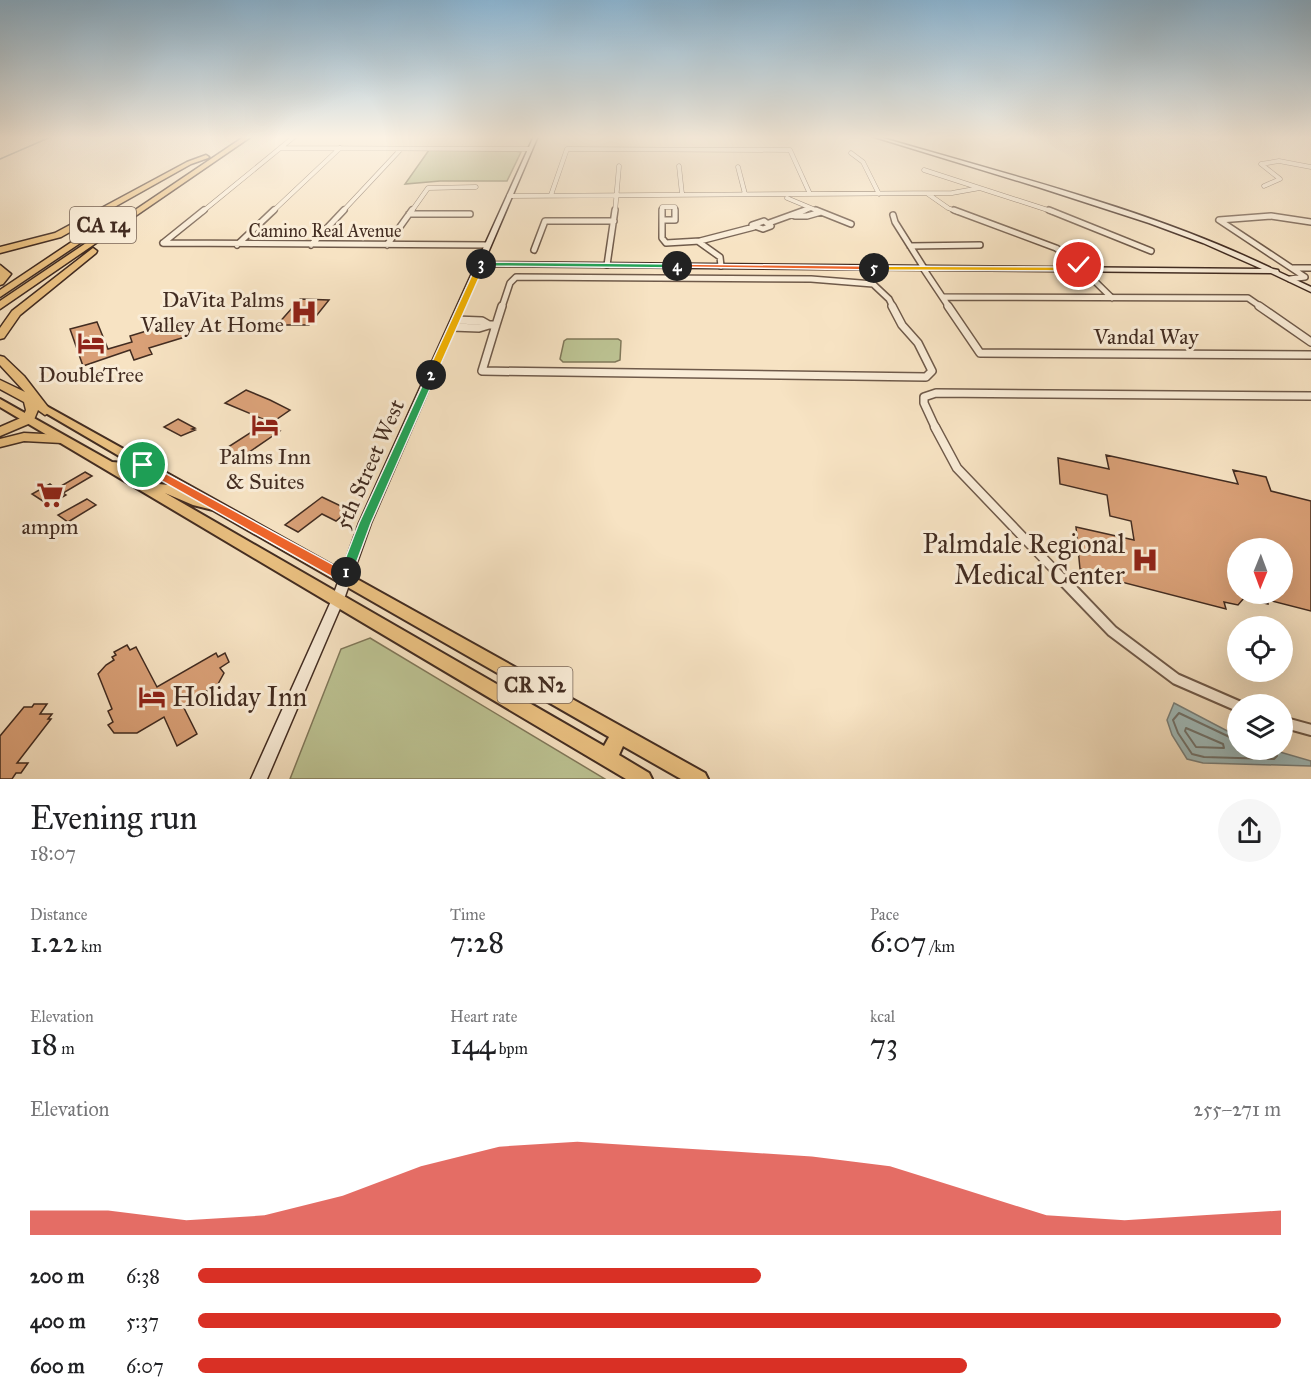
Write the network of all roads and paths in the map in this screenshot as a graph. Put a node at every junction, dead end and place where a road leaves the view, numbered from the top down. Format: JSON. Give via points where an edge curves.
{"nodes":[{"id":1,"x":172,"y":172,"type":"edge"},
{"id":2,"x":183,"y":172,"type":"edge"},
{"id":3,"x":196,"y":172,"type":"edge"},
{"id":4,"x":250,"y":172,"type":"edge"},
{"id":5,"x":314,"y":172,"type":"edge"},
{"id":6,"x":378,"y":172,"type":"edge"},
{"id":7,"x":520,"y":172,"type":"edge"},
{"id":8,"x":559,"y":172,"type":"edge"},
{"id":9,"x":619,"y":172,"type":"edge"},
{"id":10,"x":680,"y":172,"type":"edge"},
{"id":11,"x":740,"y":172,"type":"edge"},
{"id":12,"x":800,"y":172,"type":"edge"},
{"id":13,"x":868,"y":172,"type":"edge"},
{"id":14,"x":931,"y":172,"type":"edge"},
{"id":15,"x":993,"y":172,"type":"edge"},
{"id":16,"x":1274,"y":172,"type":"edge"},
{"id":17,"x":186,"y":179,"type":"junction"},
{"id":18,"x":1264,"y":186,"type":"dead end"},
{"id":19,"x":476,"y":188,"type":"dead end"},
{"id":20,"x":980,"y":188,"type":"junction"},
{"id":21,"x":618,"y":193,"type":"junction"},
{"id":22,"x":682,"y":194,"type":"junction"},
{"id":23,"x":746,"y":194,"type":"junction"},
{"id":24,"x":810,"y":194,"type":"junction"},
{"id":25,"x":879,"y":194,"type":"junction"},
{"id":26,"x":928,"y":194,"type":"junction"},
{"id":27,"x":551,"y":195,"type":"junction"},
{"id":28,"x":509,"y":196,"type":"junction"},
{"id":29,"x":787,"y":198,"type":"dead end"},
{"id":30,"x":811,"y":208,"type":"junction"},
{"id":31,"x":824,"y":212,"type":"junction"},
{"id":32,"x":409,"y":214,"type":"junction"},
{"id":33,"x":470,"y":214,"type":"dead end"},
{"id":34,"x":893,"y":215,"type":"dead end"},
{"id":35,"x":795,"y":216,"type":"junction"},
{"id":36,"x":662,"y":220,"type":"dead end"},
{"id":37,"x":614,"y":221,"type":"junction"},
{"id":38,"x":1311,"y":222,"type":"edge"},
{"id":39,"x":851,"y":224,"type":"dead end"},
{"id":40,"x":699,"y":242,"type":"junction"},
{"id":41,"x":237,"y":245,"type":"junction"},
{"id":42,"x":311,"y":245,"type":"junction"},
{"id":43,"x":387,"y":245,"type":"junction"},
{"id":44,"x":488,"y":245,"type":"junction"},
{"id":45,"x":910,"y":246,"type":"junction"},
{"id":46,"x":980,"y":246,"type":"dead end"},
{"id":47,"x":0,"y":250,"type":"edge"},
{"id":48,"x":534,"y":250,"type":"dead end"},
{"id":49,"x":1151,"y":251,"type":"dead end"},
{"id":50,"x":1233,"y":254,"type":"junction"},
{"id":51,"x":479,"y":264,"type":"junction"},
{"id":52,"x":608,"y":265,"type":"junction"},
{"id":53,"x":722,"y":266,"type":"junction"},
{"id":54,"x":0,"y":267,"type":"edge"},
{"id":55,"x":867,"y":268,"type":"junction"},
{"id":56,"x":924,"y":268,"type":"junction"},
{"id":57,"x":1293,"y":268,"type":"junction"},
{"id":58,"x":1311,"y":268,"type":"edge"},
{"id":59,"x":1083,"y":270,"type":"junction"},
{"id":60,"x":1260,"y":271,"type":"junction"},
{"id":61,"x":1276,"y":272,"type":"junction"},
{"id":62,"x":1290,"y":279,"type":"junction"},
{"id":63,"x":0,"y":282,"type":"edge"},
{"id":64,"x":873,"y":284,"type":"junction"},
{"id":65,"x":1311,"y":290,"type":"edge"},
{"id":66,"x":0,"y":294,"type":"edge"},
{"id":67,"x":1311,"y":296,"type":"edge"},
{"id":68,"x":944,"y":297,"type":"junction"},
{"id":69,"x":1112,"y":298,"type":"junction"},
{"id":70,"x":0,"y":306,"type":"edge"},
{"id":71,"x":453,"y":324,"type":"junction"},
{"id":72,"x":492,"y":325,"type":"junction"},
{"id":73,"x":0,"y":336,"type":"edge"},
{"id":74,"x":1311,"y":342,"type":"edge"},
{"id":75,"x":1311,"y":355,"type":"edge"},
{"id":76,"x":0,"y":359,"type":"edge"},
{"id":77,"x":0,"y":384,"type":"edge"},
{"id":78,"x":1311,"y":396,"type":"edge"},
{"id":79,"x":30,"y":400,"type":"junction"},
{"id":80,"x":0,"y":402,"type":"edge"},
{"id":81,"x":45,"y":411,"type":"junction"},
{"id":82,"x":28,"y":419,"type":"junction"},
{"id":83,"x":0,"y":432,"type":"edge"},
{"id":84,"x":62,"y":439,"type":"junction"},
{"id":85,"x":98,"y":440,"type":"junction"},
{"id":86,"x":0,"y":443,"type":"edge"},
{"id":87,"x":80,"y":450,"type":"junction"},
{"id":88,"x":109,"y":467,"type":"junction"},
{"id":89,"x":164,"y":477,"type":"junction"},
{"id":90,"x":149,"y":490,"type":"junction"},
{"id":91,"x":219,"y":506,"type":"junction"},
{"id":92,"x":344,"y":577,"type":"junction"},
{"id":93,"x":338,"y":599,"type":"junction"},
{"id":94,"x":1227,"y":701,"type":"edge"},
{"id":95,"x":1293,"y":725,"type":"edge"},
{"id":96,"x":1311,"y":730,"type":"edge"},
{"id":97,"x":620,"y":735,"type":"junction"},
{"id":98,"x":607,"y":758,"type":"junction"},
{"id":99,"x":259,"y":779,"type":"edge"},
{"id":100,"x":643,"y":779,"type":"edge"},
{"id":101,"x":699,"y":779,"type":"edge"}],
"edges":[{"from":1,"to":47,"type":"highway","via":[[58,235]]},
{"from":2,"to":66,"type":"highway","number":"CA 14"},
{"from":3,"to":17,"type":"highway","number":"CA 14"},
{"from":4,"to":41,"type":"street","name":"Camino Real Avenue","via":[[163,243]]},
{"from":5,"to":41,"type":"street"},
{"from":6,"to":42,"type":"street"},
{"from":7,"to":28,"type":"street","name":"5th Street West"},
{"from":8,"to":27,"type":"street"},
{"from":9,"to":21,"type":"street"},
{"from":10,"to":22,"type":"street"},
{"from":11,"to":23,"type":"street"},
{"from":12,"to":24,"type":"street"},
{"from":13,"to":25,"type":"street"},
{"from":14,"to":20,"type":"street"},
{"from":15,"to":50,"type":"street","via":[[1113,209]]},
{"from":16,"to":18,"type":"street","via":[[1280,179]]},
{"from":17,"to":70,"type":"highway","number":"CA 14"},
{"from":17,"to":73,"type":"highway","via":[[16,313]]},
{"from":19,"to":32,"type":"street","via":[[428,188]]},
{"from":20,"to":26,"type":"street"},
{"from":20,"to":49,"type":"street","via":[[1058,213]]},
{"from":21,"to":22,"type":"street"},
{"from":21,"to":27,"type":"street"},
{"from":21,"to":37,"type":"street"},
{"from":22,"to":23,"type":"street"},
{"from":23,"to":24,"type":"street"},
{"from":24,"to":25,"type":"street"},
{"from":25,"to":26,"type":"street"},
{"from":26,"to":59,"type":"street","via":[[948,208],[1056,248]]},
{"from":27,"to":28,"type":"street"},
{"from":28,"to":44,"type":"street","name":"5th Street West"},
{"from":29,"to":30,"type":"street"},
{"from":30,"to":31,"type":"street"},
{"from":30,"to":35,"type":"street"},
{"from":31,"to":35,"type":"street"},
{"from":31,"to":39,"type":"street"},
{"from":32,"to":33,"type":"street"},
{"from":32,"to":43,"type":"street"},
{"from":34,"to":45,"type":"street"},
{"from":35,"to":40,"type":"street","via":[[756,222],[754,227]]},
{"from":36,"to":40,"type":"street","via":[[662,238],[666,243]]},
{"from":37,"to":48,"type":"street","via":[[545,221]]},
{"from":37,"to":52,"type":"street"},
{"from":38,"to":57,"type":"street","via":[[1271,216],[1219,220]]},
{"from":40,"to":53,"type":"street","via":[[720,257]]},
{"from":41,"to":42,"type":"street","name":"Camino Real Avenue"},
{"from":42,"to":43,"type":"street","name":"Camino Real Avenue"},
{"from":43,"to":44,"type":"street","name":"Camino Real Avenue"},
{"from":44,"to":51,"type":"street","name":"5th Street West"},
{"from":45,"to":46,"type":"street"},
{"from":45,"to":56,"type":"street"},
{"from":50,"to":60,"type":"street"},
{"from":50,"to":61,"type":"street"},
{"from":51,"to":52,"type":"street"},
{"from":51,"to":71,"type":"street","name":"5th Street West"},
{"from":52,"to":53,"type":"street"},
{"from":53,"to":55,"type":"street"},
{"from":54,"to":63,"type":"highway","via":[[6,274]]},
{"from":55,"to":56,"type":"street"},
{"from":55,"to":64,"type":"street"},
{"from":56,"to":59,"type":"street"},
{"from":56,"to":68,"type":"street"},
{"from":57,"to":58,"type":"street"},
{"from":57,"to":62,"type":"street","via":[[1305,277]]},
{"from":59,"to":60,"type":"street"},
{"from":59,"to":69,"type":"street"},
{"from":60,"to":61,"type":"street"},
{"from":60,"to":67,"type":"street"},
{"from":61,"to":62,"type":"street"},
{"from":62,"to":65,"type":"street"},
{"from":64,"to":72,"type":"street","via":[[811,279],[516,277]]},
{"from":64,"to":72,"type":"street","via":[[890,299],[902,325],[918,343],[932,371],[926,376],[482,371]]},
{"from":68,"to":69,"type":"street"},
{"from":68,"to":75,"type":"street","name":"Vandal Way","via":[[980,353]]},
{"from":69,"to":74,"type":"street","via":[[1248,298]]},
{"from":71,"to":72,"type":"street","via":[[482,321]]},
{"from":71,"to":92,"type":"street","name":"5th Street West"},
{"from":76,"to":81,"type":"highway"},
{"from":77,"to":79,"type":"highway"},
{"from":78,"to":94,"type":"street","via":[[936,393],[924,397],[928,414],[957,468],[1112,632],[1176,679]]},
{"from":79,"to":81,"type":"main road","number":"CR N2"},
{"from":79,"to":82,"type":"highway","via":[[32,410]]},
{"from":80,"to":82,"type":"main road","number":"CR N2"},
{"from":81,"to":85,"type":"main road","number":"CR N2"},
{"from":82,"to":83,"type":"highway"},
{"from":82,"to":84,"type":"main road","number":"CR N2"},
{"from":84,"to":86,"type":"highway","via":[[24,437]]},
{"from":84,"to":87,"type":"main road","number":"CR N2"},
{"from":85,"to":87,"type":"main road"},
{"from":85,"to":89,"type":"main road","number":"CR N2"},
{"from":87,"to":88,"type":"main road","number":"CR N2"},
{"from":88,"to":89,"type":"main road","via":[[122,466],[150,477]]},
{"from":88,"to":90,"type":"main road","number":"CR N2"},
{"from":89,"to":91,"type":"main road","number":"CR N2"},
{"from":90,"to":91,"type":"main road","via":[[166,487],[198,504]]},
{"from":90,"to":93,"type":"main road","number":"CR N2"},
{"from":91,"to":92,"type":"main road","number":"CR N2"},
{"from":92,"to":93,"type":"street","name":"5th Street West"},
{"from":92,"to":97,"type":"main road","number":"CR N2"},
{"from":93,"to":98,"type":"main road","number":"CR N2"},
{"from":93,"to":99,"type":"street","name":"5th Street West"},
{"from":95,"to":96,"type":"street"},
{"from":97,"to":98,"type":"main road"},
{"from":97,"to":101,"type":"main road","number":"CR N2"},
{"from":98,"to":100,"type":"main road","number":"CR N2"}]}
